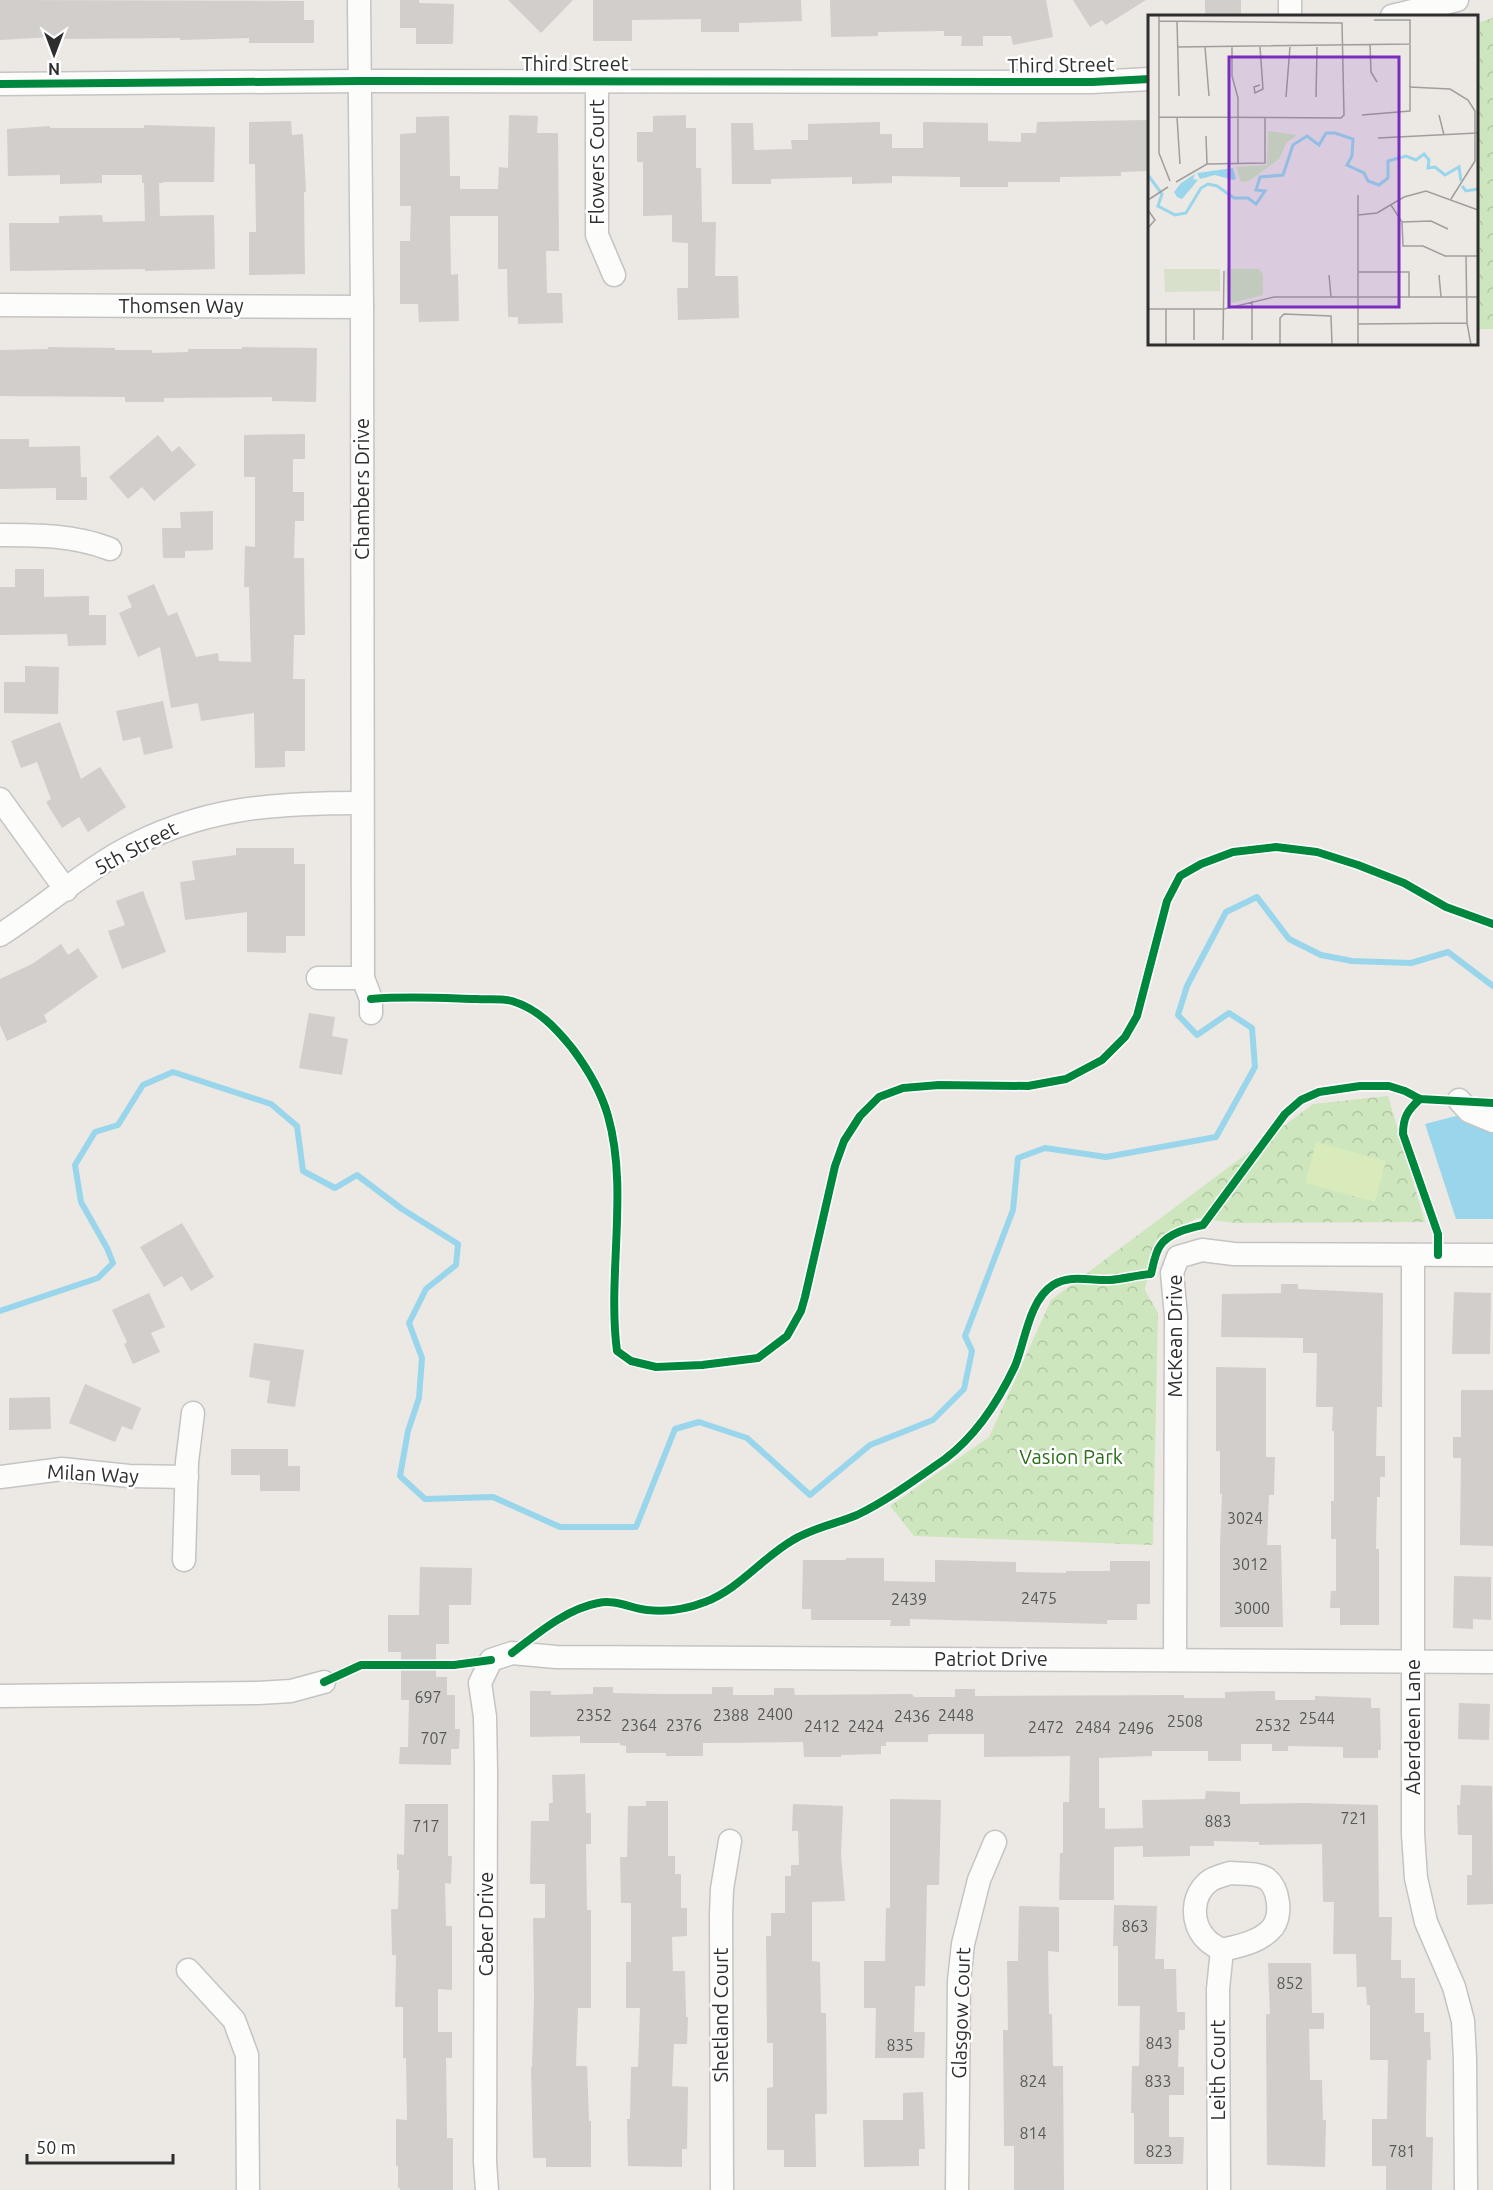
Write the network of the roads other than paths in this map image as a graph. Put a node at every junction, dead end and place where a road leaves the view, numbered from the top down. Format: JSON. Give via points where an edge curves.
{"nodes":[{"id":1,"x":359,"y":0,"type":"edge"},
{"id":2,"x":1457,"y":0,"type":"edge"},
{"id":3,"x":1396,"y":15,"type":"edge"},
{"id":4,"x":1148,"y":79,"type":"edge"},
{"id":5,"x":361,"y":81,"type":"junction"},
{"id":6,"x":597,"y":81,"type":"junction"},
{"id":7,"x":0,"y":84,"type":"edge"},
{"id":8,"x":614,"y":275,"type":"dead end"},
{"id":9,"x":0,"y":305,"type":"edge"},
{"id":10,"x":362,"y":307,"type":"junction"},
{"id":11,"x":0,"y":536,"type":"edge"},
{"id":12,"x":110,"y":549,"type":"dead end"},
{"id":13,"x":0,"y":799,"type":"edge"},
{"id":14,"x":362,"y":803,"type":"junction"},
{"id":15,"x":66,"y":890,"type":"junction"},
{"id":16,"x":0,"y":935,"type":"edge"},
{"id":17,"x":318,"y":978,"type":"dead end"},
{"id":18,"x":363,"y":978,"type":"junction"},
{"id":19,"x":371,"y":1013,"type":"dead end"},
{"id":20,"x":1459,"y":1100,"type":"dead end"},
{"id":21,"x":1493,"y":1121,"type":"edge"},
{"id":22,"x":1413,"y":1255,"type":"junction"},
{"id":23,"x":1493,"y":1255,"type":"edge"},
{"id":24,"x":193,"y":1413,"type":"dead end"},
{"id":25,"x":0,"y":1477,"type":"edge"},
{"id":26,"x":187,"y":1477,"type":"junction"},
{"id":27,"x":184,"y":1560,"type":"dead end"},
{"id":28,"x":491,"y":1660,"type":"joint"},
{"id":29,"x":1175,"y":1660,"type":"junction"},
{"id":30,"x":1413,"y":1661,"type":"junction"},
{"id":31,"x":1493,"y":1662,"type":"edge"},
{"id":32,"x":324,"y":1682,"type":"dead end"},
{"id":33,"x":0,"y":1696,"type":"edge"},
{"id":34,"x":730,"y":1841,"type":"dead end"},
{"id":35,"x":995,"y":1842,"type":"dead end"},
{"id":36,"x":1222,"y":1950,"type":"dead end"},
{"id":37,"x":188,"y":1970,"type":"dead end"},
{"id":38,"x":249,"y":2190,"type":"edge"},
{"id":39,"x":487,"y":2190,"type":"edge"},
{"id":40,"x":722,"y":2190,"type":"edge"},
{"id":41,"x":957,"y":2190,"type":"edge"},
{"id":42,"x":1219,"y":2190,"type":"edge"},
{"id":43,"x":1466,"y":2190,"type":"edge"}],
"edges":[{"from":1,"to":5,"type":"street","name":"Chambers Drive"},
{"from":2,"to":3,"type":"street"},
{"from":4,"to":6,"type":"street","name":"Third Street"},
{"from":5,"to":6,"type":"street","name":"Third Street"},
{"from":5,"to":7,"type":"street","name":"Third Street"},
{"from":5,"to":10,"type":"street","name":"Chambers Drive"},
{"from":6,"to":8,"type":"street","name":"Flowers Court","via":[[597,235]]},
{"from":9,"to":10,"type":"street","name":"Thomsen Way"},
{"from":10,"to":14,"type":"street","name":"Chambers Drive"},
{"from":11,"to":12,"type":"street","via":[[70,537]]},
{"from":13,"to":15,"type":"street"},
{"from":14,"to":15,"type":"street","name":"5th Street","via":[[280,804],[195,819],[158,832],[118,853]]},
{"from":14,"to":18,"type":"street","name":"Chambers Drive"},
{"from":15,"to":16,"type":"street","name":"5th Street"},
{"from":17,"to":18,"type":"street"},
{"from":18,"to":19,"type":"street","name":"Chambers Drive","via":[[371,999]]},
{"from":20,"to":21,"type":"street","via":[[1469,1111]]},
{"from":22,"to":23,"type":"street","name":"McKean Drive"},
{"from":22,"to":29,"type":"street","name":"McKean Drive","via":[[1234,1254],[1202,1250],[1178,1257],[1172,1273],[1176,1316]]},
{"from":22,"to":30,"type":"street","name":"Aberdeen Lane"},
{"from":24,"to":26,"type":"street"},
{"from":25,"to":26,"type":"street","name":"Milan Way","via":[[62,1469]]},
{"from":26,"to":27,"type":"street"},
{"from":28,"to":29,"type":"street","name":"Patriot Drive","via":[[512,1653],[555,1657]]},
{"from":28,"to":39,"type":"street","name":"Caber Drive","via":[[480,1683],[486,1760]]},
{"from":29,"to":30,"type":"street","name":"Patriot Drive"},
{"from":30,"to":31,"type":"street","name":"Patriot Drive"},
{"from":30,"to":43,"type":"street","name":"Aberdeen Lane","via":[[1416,1878],[1426,1922],[1454,1987],[1463,2021]]},
{"from":32,"to":33,"type":"street","via":[[291,1691],[258,1693]]},
{"from":34,"to":40,"type":"street","name":"Shetland Court","via":[[721,1915]]},
{"from":35,"to":41,"type":"street","name":"Glasgow Court","via":[[979,1880],[963,1944],[959,1982]]},
{"from":36,"to":42,"type":"street","name":"Leith Court","via":[[1218,1989]]},
{"from":37,"to":38,"type":"street","via":[[234,2020],[247,2055]]}]}
